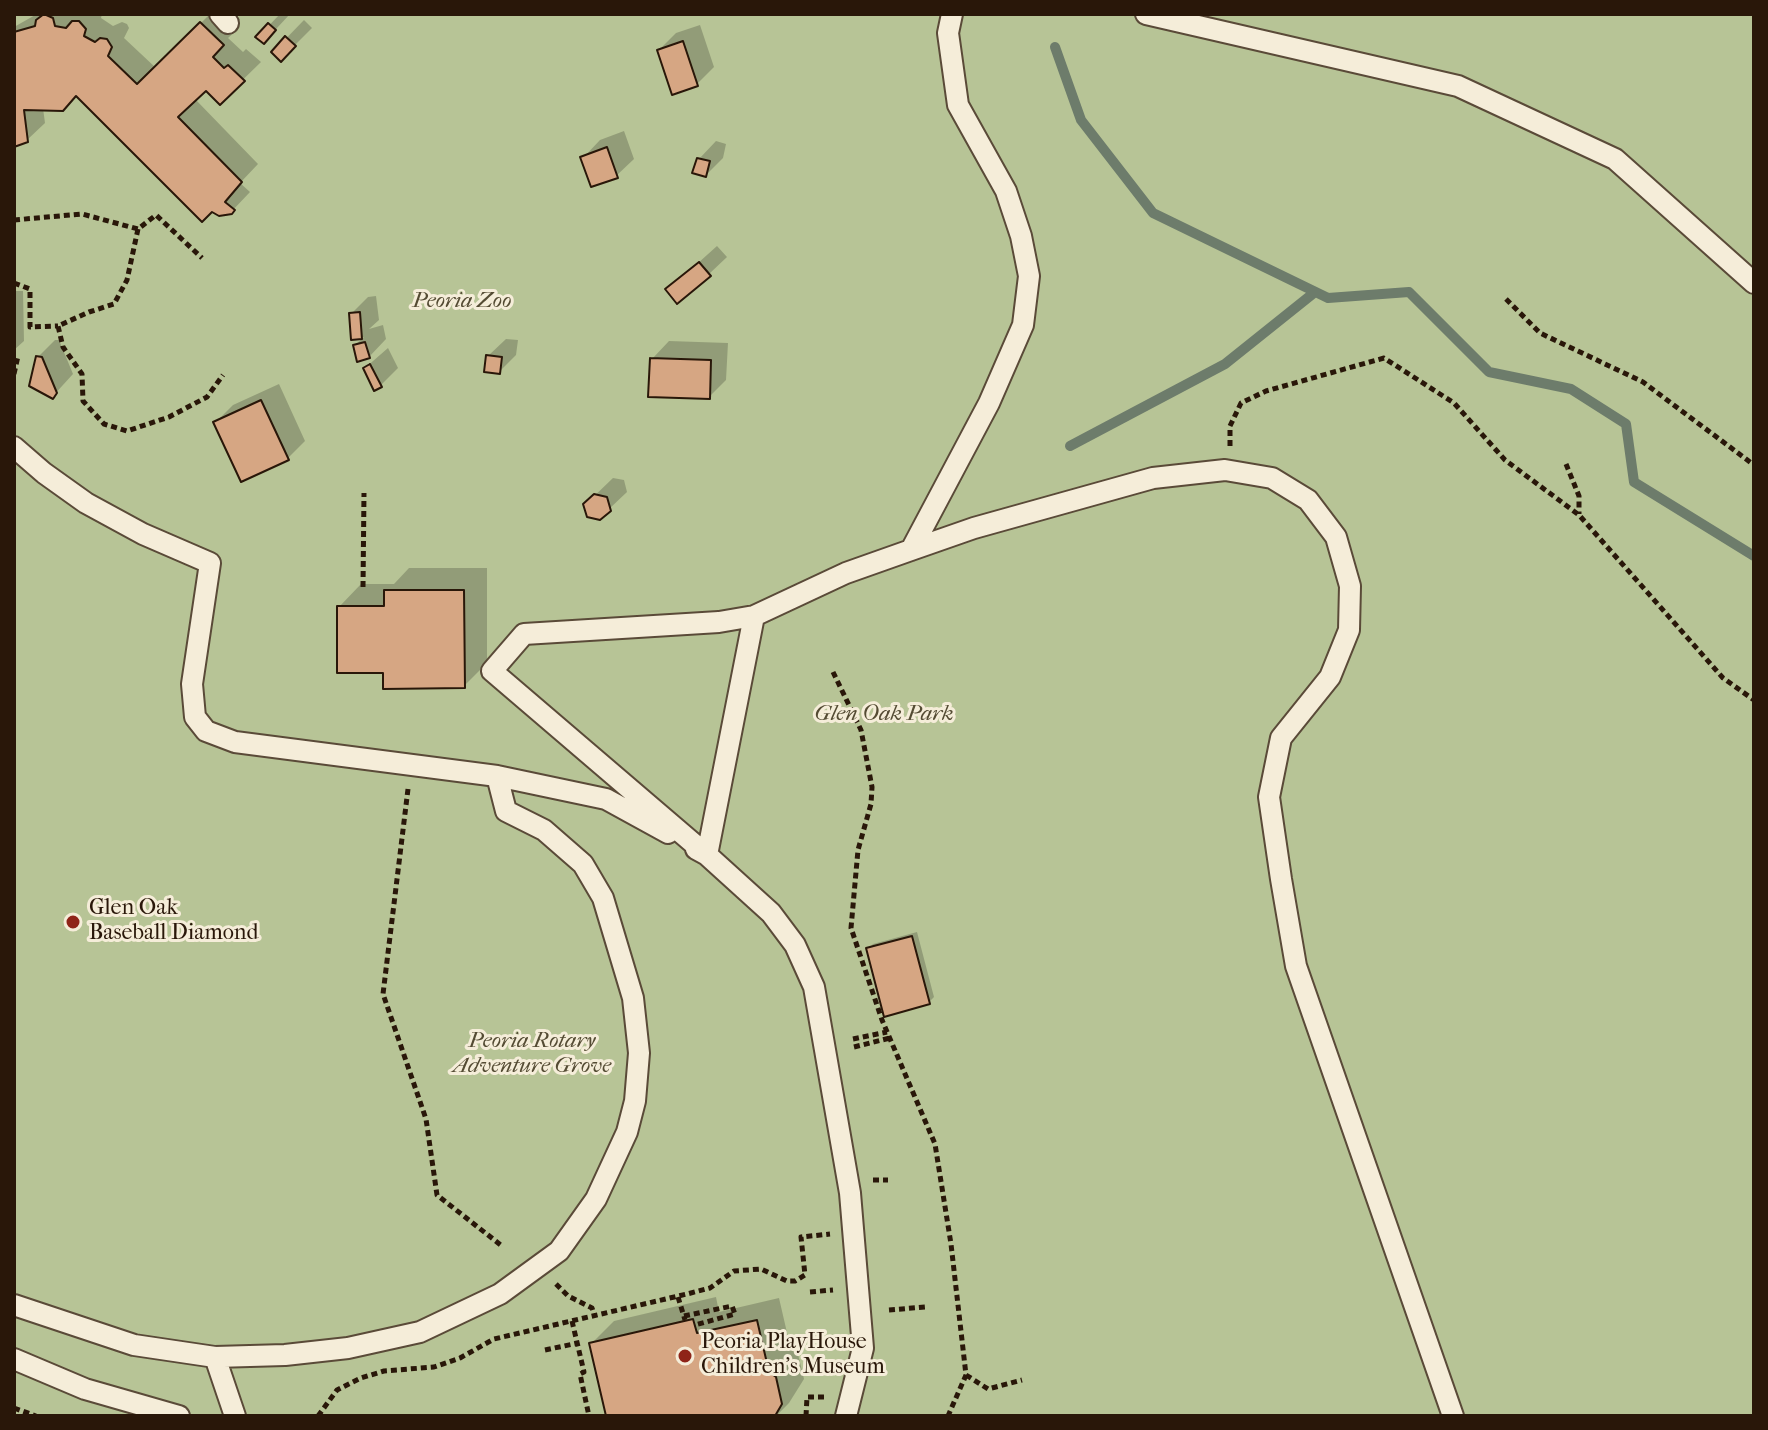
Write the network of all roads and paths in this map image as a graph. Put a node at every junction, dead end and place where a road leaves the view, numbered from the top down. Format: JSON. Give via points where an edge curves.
{"nodes":[{"id":1,"x":952,"y":14,"type":"edge"},
{"id":2,"x":1146,"y":14,"type":"edge"},
{"id":3,"x":14,"y":220,"type":"edge"},
{"id":4,"x":138,"y":229,"type":"junction"},
{"id":5,"x":202,"y":258,"type":"dead end"},
{"id":6,"x":14,"y":283,"type":"edge"},
{"id":7,"x":1754,"y":283,"type":"edge"},
{"id":8,"x":1506,"y":299,"type":"dead end"},
{"id":9,"x":58,"y":326,"type":"junction"},
{"id":10,"x":18,"y":356,"type":"dead end"},
{"id":11,"x":14,"y":374,"type":"edge"},
{"id":12,"x":223,"y":375,"type":"dead end"},
{"id":13,"x":14,"y":447,"type":"edge"},
{"id":14,"x":1566,"y":464,"type":"dead end"},
{"id":15,"x":1754,"y":465,"type":"edge"},
{"id":16,"x":1225,"y":470,"type":"junction"},
{"id":17,"x":364,"y":493,"type":"dead end"},
{"id":18,"x":1579,"y":515,"type":"junction"},
{"id":19,"x":911,"y":550,"type":"junction"},
{"id":20,"x":363,"y":587,"type":"dead end"},
{"id":21,"x":754,"y":616,"type":"junction"},
{"id":22,"x":833,"y":672,"type":"dead end"},
{"id":23,"x":1754,"y":700,"type":"edge"},
{"id":24,"x":497,"y":776,"type":"junction"},
{"id":25,"x":409,"y":782,"type":"dead end"},
{"id":26,"x":707,"y":855,"type":"junction"},
{"id":27,"x":888,"y":1035,"type":"junction"},
{"id":28,"x":853,"y":1039,"type":"dead end"},
{"id":29,"x":854,"y":1047,"type":"dead end"},
{"id":30,"x":872,"y":1180,"type":"dead end"},
{"id":31,"x":888,"y":1180,"type":"dead end"},
{"id":32,"x":837,"y":1233,"type":"dead end"},
{"id":33,"x":502,"y":1246,"type":"dead end"},
{"id":34,"x":550,"y":1278,"type":"dead end"},
{"id":35,"x":837,"y":1286,"type":"dead end"},
{"id":36,"x":810,"y":1292,"type":"dead end"},
{"id":37,"x":678,"y":1297,"type":"junction"},
{"id":38,"x":14,"y":1305,"type":"edge"},
{"id":39,"x":925,"y":1307,"type":"dead end"},
{"id":40,"x":889,"y":1310,"type":"dead end"},
{"id":41,"x":595,"y":1317,"type":"junction"},
{"id":42,"x":572,"y":1321,"type":"junction"},
{"id":43,"x":695,"y":1325,"type":"dead end"},
{"id":44,"x":578,"y":1343,"type":"junction"},
{"id":45,"x":545,"y":1350,"type":"dead end"},
{"id":46,"x":215,"y":1357,"type":"junction"},
{"id":47,"x":14,"y":1359,"type":"edge"},
{"id":48,"x":966,"y":1375,"type":"junction"},
{"id":49,"x":1022,"y":1380,"type":"dead end"},
{"id":50,"x":835,"y":1397,"type":"dead end"},
{"id":51,"x":14,"y":1408,"type":"edge"},
{"id":52,"x":36,"y":1416,"type":"edge"},
{"id":53,"x":179,"y":1416,"type":"edge"},
{"id":54,"x":235,"y":1416,"type":"edge"},
{"id":55,"x":318,"y":1416,"type":"edge"},
{"id":56,"x":589,"y":1416,"type":"edge"},
{"id":57,"x":806,"y":1416,"type":"edge"},
{"id":58,"x":846,"y":1416,"type":"edge"},
{"id":59,"x":948,"y":1416,"type":"edge"},
{"id":60,"x":1453,"y":1416,"type":"edge"}],
"edges":[{"from":1,"to":19,"type":"lane","via":[[948,33],[958,105],[1006,191],[1029,276],[1023,325],[989,403]]},
{"from":2,"to":7,"type":"lane","via":[[1458,86],[1615,159]]},
{"from":3,"to":4,"type":"path","via":[[82,214]]},
{"from":4,"to":5,"type":"path","via":[[156,215]]},
{"from":4,"to":9,"type":"path","via":[[127,280],[114,304]]},
{"from":6,"to":9,"type":"path","via":[[30,289],[30,327]]},
{"from":8,"to":15,"type":"path","via":[[1540,333],[1643,382]]},
{"from":9,"to":12,"type":"path","via":[[63,347],[82,374],[83,401],[104,424],[127,431],[207,397]]},
{"from":10,"to":11,"type":"path"},
{"from":13,"to":24,"type":"lane","via":[[86,503],[210,563],[192,684],[195,717],[206,731],[235,742]]},
{"from":14,"to":18,"type":"path","via":[[1579,496]]},
{"from":16,"to":18,"type":"path","via":[[1230,426],[1241,403],[1384,358],[1454,403],[1505,460]]},
{"from":16,"to":19,"type":"lane","via":[[1153,478]]},
{"from":16,"to":60,"type":"lane","via":[[1272,478],[1308,500],[1336,537],[1350,586],[1349,630],[1330,677],[1281,738],[1269,797],[1296,966]]},
{"from":17,"to":20,"type":"path"},
{"from":18,"to":23,"type":"path","via":[[1723,678]]},
{"from":19,"to":21,"type":"lane"},
{"from":21,"to":26,"type":"lane"},
{"from":21,"to":26,"type":"lane","via":[[524,634],[492,671]]},
{"from":22,"to":27,"type":"path","via":[[861,730],[872,787],[858,850],[851,928]]},
{"from":24,"to":26,"type":"lane","via":[[606,799]]},
{"from":24,"to":46,"type":"lane","via":[[506,811],[544,830],[583,864],[603,898],[633,998],[639,1053],[635,1101],[627,1132],[596,1199],[559,1251],[500,1294],[420,1332],[348,1348]]},
{"from":25,"to":33,"type":"path","via":[[383,994],[426,1119],[437,1195]]},
{"from":26,"to":58,"type":"lane","via":[[771,913],[795,945],[814,987],[850,1193],[863,1348]]},
{"from":27,"to":28,"type":"path"},
{"from":27,"to":29,"type":"path"},
{"from":27,"to":48,"type":"path","via":[[935,1144]]},
{"from":30,"to":31,"type":"path"},
{"from":32,"to":37,"type":"path","via":[[801,1237],[805,1275],[795,1281],[761,1269],[734,1271],[710,1288]]},
{"from":34,"to":41,"type":"path","via":[[568,1296],[592,1308]]},
{"from":35,"to":36,"type":"path"},
{"from":37,"to":41,"type":"path"},
{"from":37,"to":43,"type":"path","via":[[684,1318],[732,1306],[735,1314]]},
{"from":38,"to":46,"type":"lane","via":[[134,1345]]},
{"from":39,"to":40,"type":"path"},
{"from":41,"to":42,"type":"path"},
{"from":42,"to":44,"type":"path"},
{"from":42,"to":55,"type":"path","via":[[494,1339],[434,1367],[361,1378],[337,1390]]},
{"from":44,"to":45,"type":"path"},
{"from":44,"to":56,"type":"path"},
{"from":46,"to":54,"type":"lane"},
{"from":47,"to":53,"type":"lane","via":[[85,1389]]},
{"from":48,"to":49,"type":"path","via":[[988,1389]]},
{"from":48,"to":59,"type":"path"},
{"from":50,"to":57,"type":"path","via":[[807,1397]]},
{"from":51,"to":52,"type":"path"}]}
